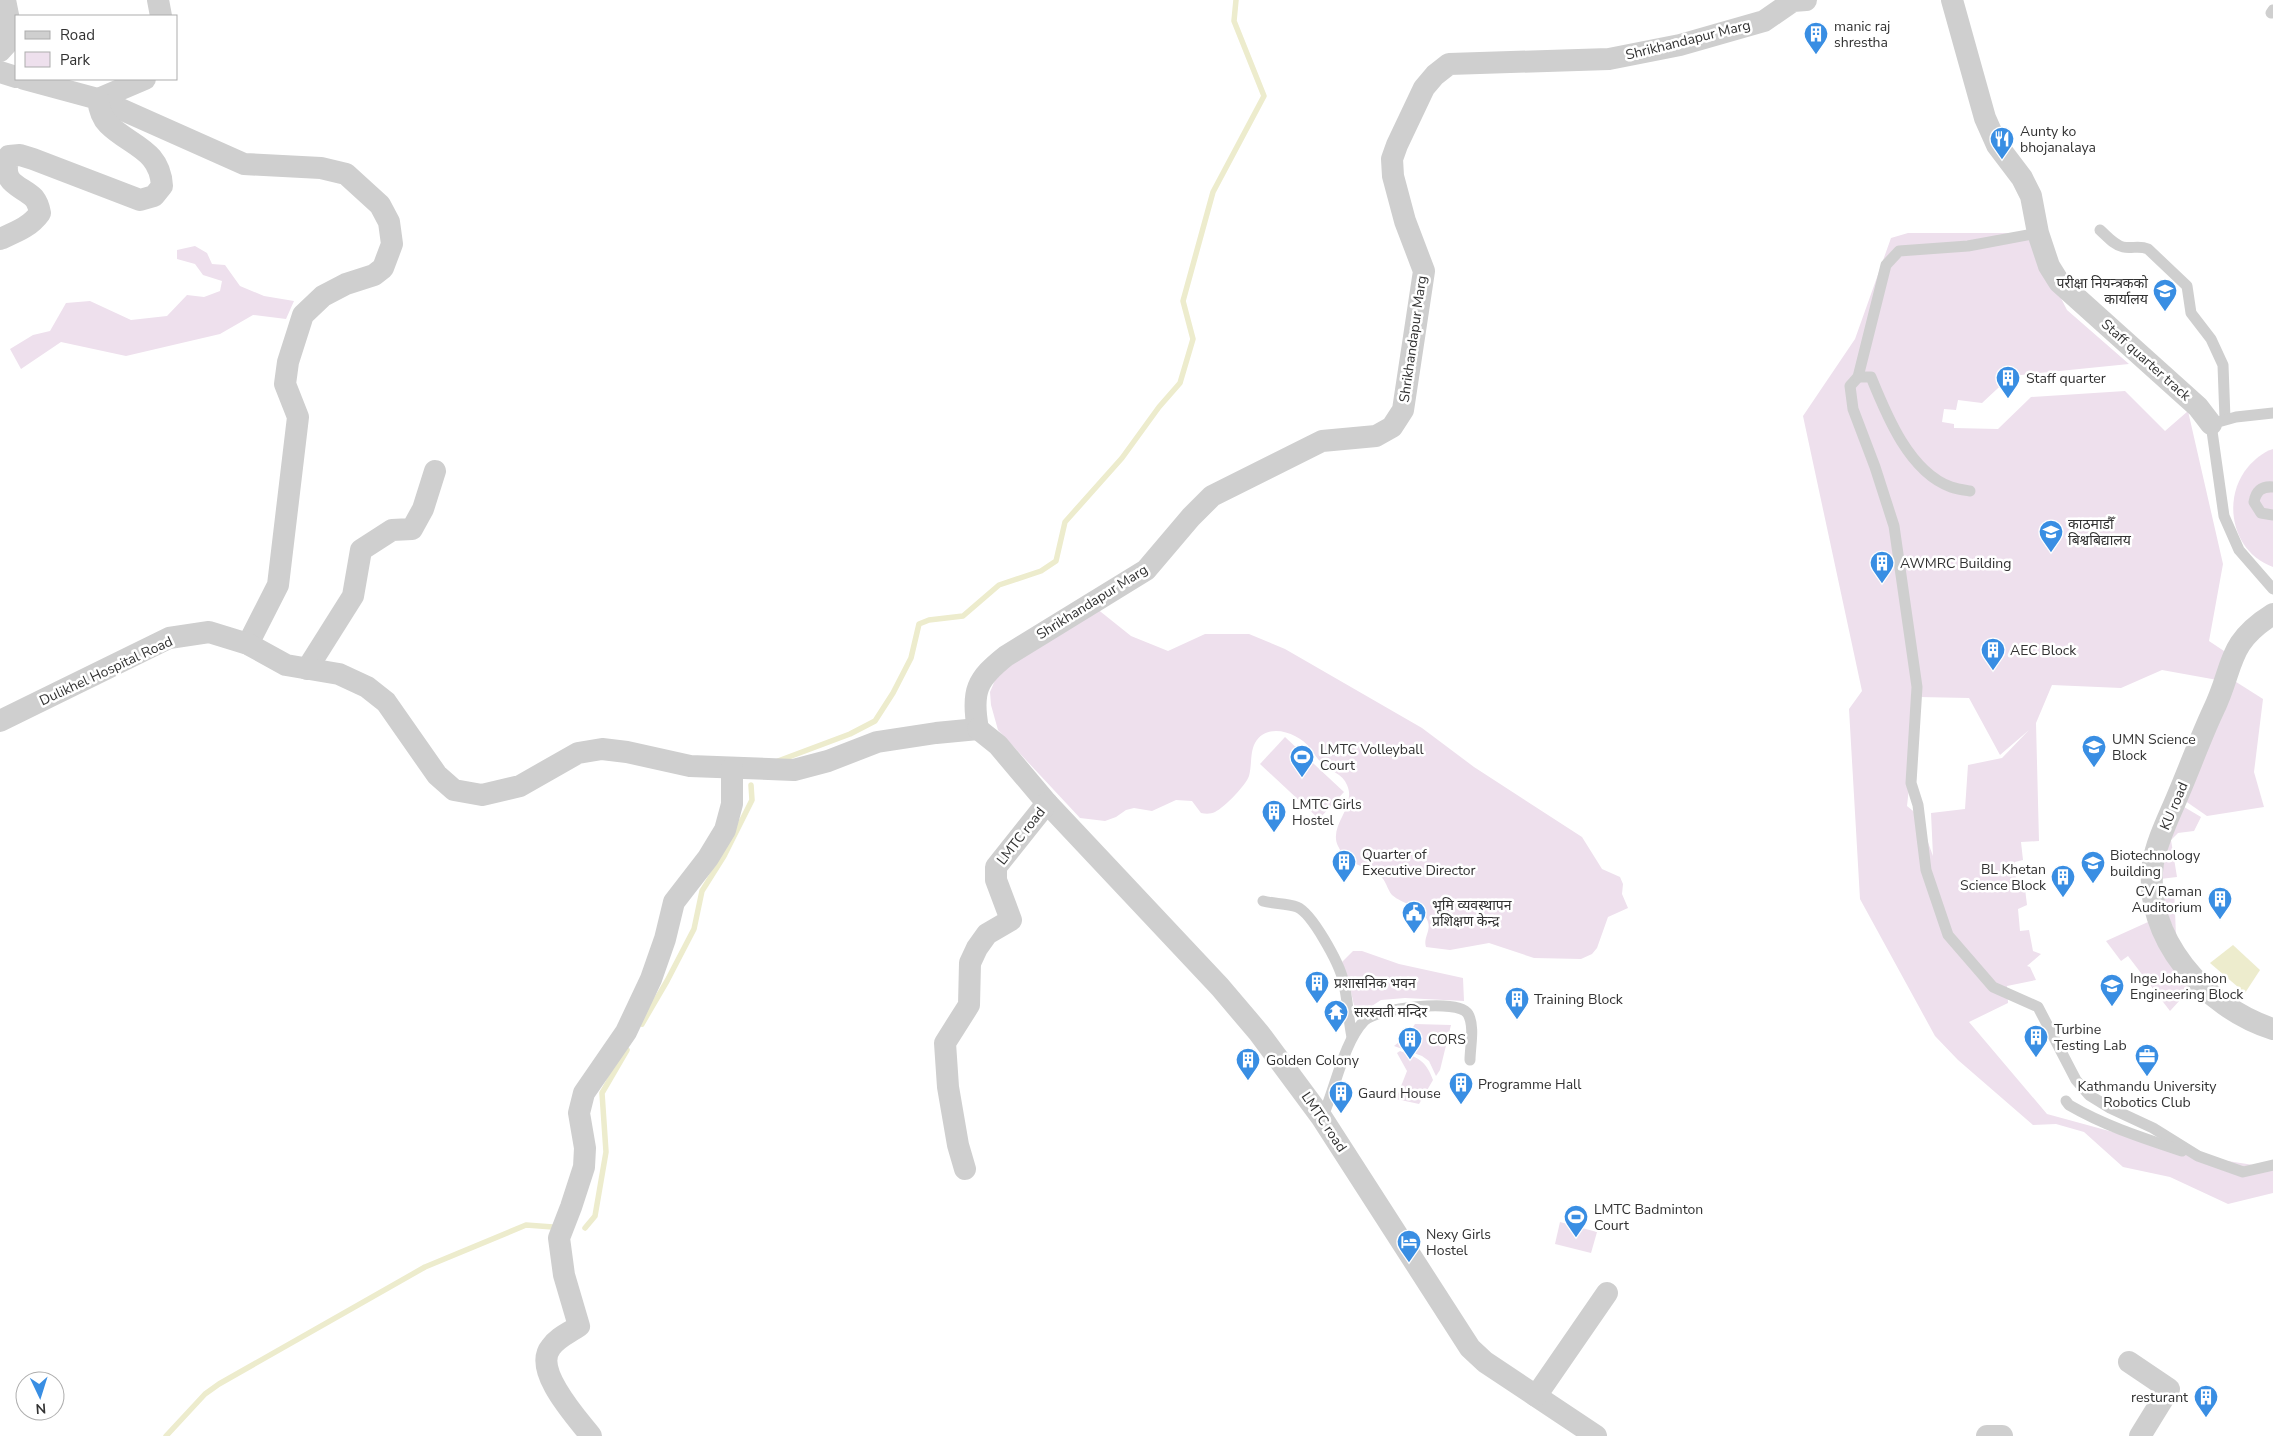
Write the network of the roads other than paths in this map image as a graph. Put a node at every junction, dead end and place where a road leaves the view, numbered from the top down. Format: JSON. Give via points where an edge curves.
{"nodes":[{"id":1,"x":5,"y":0,"type":"edge"},
{"id":2,"x":158,"y":0,"type":"edge"},
{"id":3,"x":1806,"y":0,"type":"edge"},
{"id":4,"x":1952,"y":0,"type":"edge"},
{"id":5,"x":161,"y":15,"type":"edge"},
{"id":6,"x":0,"y":51,"type":"edge"},
{"id":7,"x":0,"y":72,"type":"edge"},
{"id":8,"x":15,"y":76,"type":"edge"},
{"id":9,"x":28,"y":80,"type":"edge"},
{"id":10,"x":143,"y":80,"type":"edge"},
{"id":11,"x":98,"y":99,"type":"junction"},
{"id":12,"x":2100,"y":230,"type":"dead end"},
{"id":13,"x":2038,"y":233,"type":"junction"},
{"id":14,"x":0,"y":239,"type":"edge"},
{"id":15,"x":1858,"y":378,"type":"junction"},
{"id":16,"x":2273,"y":413,"type":"edge"},
{"id":17,"x":2218,"y":421,"type":"junction"},
{"id":18,"x":435,"y":471,"type":"dead end"},
{"id":19,"x":2273,"y":487,"type":"edge"},
{"id":20,"x":1970,"y":491,"type":"dead end"},
{"id":21,"x":2273,"y":516,"type":"edge"},
{"id":22,"x":2273,"y":589,"type":"edge"},
{"id":23,"x":2273,"y":614,"type":"edge"},
{"id":24,"x":248,"y":644,"type":"junction"},
{"id":25,"x":307,"y":669,"type":"junction"},
{"id":26,"x":0,"y":721,"type":"edge"},
{"id":27,"x":978,"y":729,"type":"junction"},
{"id":28,"x":736,"y":769,"type":"junction"},
{"id":29,"x":1047,"y":803,"type":"junction"},
{"id":30,"x":1263,"y":902,"type":"dead end"},
{"id":31,"x":2273,"y":1029,"type":"edge"},
{"id":32,"x":1352,"y":1037,"type":"junction"},
{"id":33,"x":1470,"y":1060,"type":"dead end"},
{"id":34,"x":2066,"y":1101,"type":"dead end"},
{"id":35,"x":1322,"y":1118,"type":"junction"},
{"id":36,"x":2198,"y":1156,"type":"junction"},
{"id":37,"x":2273,"y":1165,"type":"edge"},
{"id":38,"x":965,"y":1169,"type":"dead end"},
{"id":39,"x":1607,"y":1293,"type":"dead end"},
{"id":40,"x":2129,"y":1362,"type":"dead end"},
{"id":41,"x":1536,"y":1396,"type":"junction"},
{"id":42,"x":592,"y":1436,"type":"edge"},
{"id":43,"x":1596,"y":1436,"type":"edge"},
{"id":44,"x":1987,"y":1436,"type":"edge"},
{"id":45,"x":2002,"y":1436,"type":"edge"},
{"id":46,"x":2140,"y":1436,"type":"edge"}],
"edges":[{"from":1,"to":6,"type":"street","via":[[10,40]]},
{"from":2,"to":5,"type":"street"},
{"from":3,"to":27,"type":"street","name":"Shrikhandapur Marg","via":[[1793,1],[1764,21],[1680,45],[1609,59],[1449,64],[1435,75],[1424,88],[1392,159],[1405,220],[1424,271],[1403,410],[1392,426],[1376,436],[1322,441],[1212,496],[1146,570],[985,672],[977,691],[975,711]]},
{"from":4,"to":13,"type":"street","name":"Staff quarter track","via":[[1984,118],[1997,145],[2031,196]]},
{"from":7,"to":8,"type":"street"},
{"from":9,"to":11,"type":"street"},
{"from":10,"to":11,"type":"street"},
{"from":11,"to":14,"type":"street","via":[[100,112],[108,124],[137,144],[155,162],[161,172],[162,186],[154,196],[140,200],[32,159],[9,156],[4,163],[3,175],[8,184],[33,197],[40,213],[34,222]]},
{"from":11,"to":24,"type":"street","via":[[244,164],[322,168],[346,174],[380,205],[389,222],[392,244],[383,268],[374,275],[322,296],[303,315],[288,362],[285,384],[298,417],[278,585]]},
{"from":12,"to":17,"type":"lane","via":[[2123,247],[2142,246],[2148,249],[2188,286],[2191,313],[2211,339],[2223,365]]},
{"from":13,"to":15,"type":"lane","via":[[1968,246],[1899,251],[1886,266]]},
{"from":13,"to":17,"type":"street","name":"Staff quarter track","via":[[2049,266],[2059,282],[2198,407]]},
{"from":15,"to":20,"type":"lane","via":[[1871,377],[1884,410],[1905,447],[1925,472],[1950,487]]},
{"from":15,"to":36,"type":"lane","via":[[1850,386],[1853,409],[1894,526],[1916,687],[1911,783],[1918,805],[1926,870],[1948,935],[1992,987],[2038,1007],[2076,1080],[2089,1095]]},
{"from":16,"to":17,"type":"lane"},
{"from":17,"to":22,"type":"lane","via":[[2224,516],[2240,550]]},
{"from":18,"to":25,"type":"street","via":[[423,509],[412,529],[392,530],[361,550],[353,596]]},
{"from":19,"to":21,"type":"lane","via":[[2266,486],[2260,490],[2254,502],[2261,513]]},
{"from":23,"to":31,"type":"street","name":"KU road","via":[[2247,634],[2232,656],[2215,708],[2162,835],[2153,863],[2153,875],[2158,916],[2182,964],[2214,997]]},
{"from":24,"to":25,"type":"street","name":"Dulikhel Hospital Road","via":[[286,665]]},
{"from":24,"to":26,"type":"street","name":"Dulikhel Hospital Road","via":[[209,632],[169,638]]},
{"from":25,"to":28,"type":"street","name":"Dulikhel Hospital Road","via":[[339,674],[367,687],[386,702],[437,775],[454,790],[482,795],[520,786],[578,752],[602,749],[690,766]]},
{"from":27,"to":28,"type":"street","name":"Dulikhel Hospital Road","via":[[877,742],[794,770]]},
{"from":27,"to":29,"type":"street","name":"LMTC road","via":[[998,745]]},
{"from":28,"to":42,"type":"street","via":[[725,830],[674,902],[651,978],[626,1032],[584,1092],[579,1114],[585,1148],[584,1167],[559,1238],[564,1275],[579,1326],[562,1336],[550,1348],[546,1358],[549,1377]]},
{"from":29,"to":35,"type":"street","name":"LMTC road","via":[[1220,987],[1296,1080]]},
{"from":29,"to":38,"type":"street","name":"LMTC road","via":[[996,867],[996,880],[1011,920],[987,934],[977,948],[970,963],[969,1005],[945,1044],[948,1087]]},
{"from":30,"to":32,"type":"lane","via":[[1295,906],[1310,919],[1343,980]]},
{"from":32,"to":33,"type":"lane","via":[[1365,1019],[1380,1012],[1454,1006],[1468,1014],[1471,1025]]},
{"from":32,"to":35,"type":"lane"},
{"from":34,"to":36,"type":"lane","via":[[2105,1124],[2136,1137]]},
{"from":35,"to":41,"type":"street","name":"LMTC road","via":[[1470,1348]]},
{"from":36,"to":37,"type":"lane","via":[[2243,1172]]},
{"from":39,"to":41,"type":"street"},
{"from":40,"to":46,"type":"street","via":[[2169,1389]]},
{"from":41,"to":43,"type":"street","name":"LMTC road"},
{"from":44,"to":45,"type":"street"}]}
